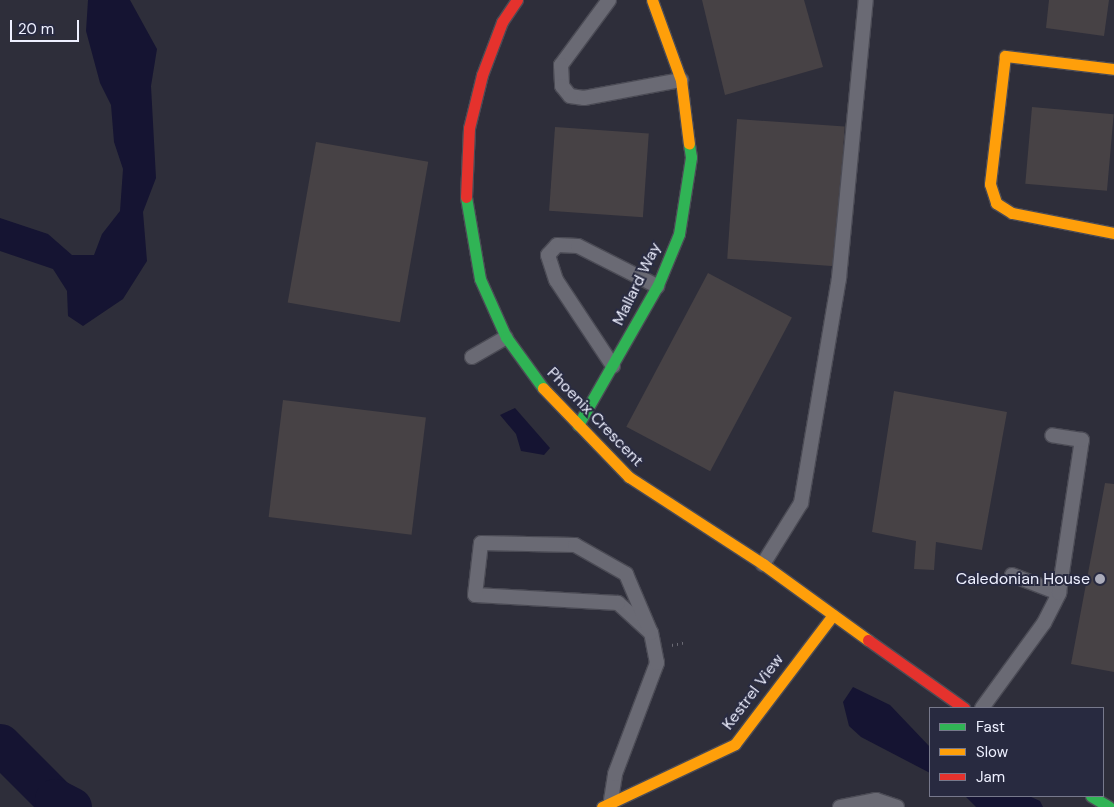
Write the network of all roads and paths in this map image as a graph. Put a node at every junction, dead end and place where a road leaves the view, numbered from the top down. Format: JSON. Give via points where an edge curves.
{"nodes":[{"id":1,"x":517,"y":0,"type":"edge"},
{"id":2,"x":609,"y":0,"type":"edge"},
{"id":3,"x":652,"y":0,"type":"edge"},
{"id":4,"x":866,"y":0,"type":"edge"},
{"id":5,"x":1114,"y":69,"type":"edge"},
{"id":6,"x":681,"y":80,"type":"junction"},
{"id":7,"x":1114,"y":233,"type":"edge"},
{"id":8,"x":657,"y":286,"type":"junction"},
{"id":9,"x":506,"y":337,"type":"junction"},
{"id":10,"x":472,"y":357,"type":"dead end"},
{"id":11,"x":613,"y":367,"type":"junction"},
{"id":12,"x":578,"y":425,"type":"junction"},
{"id":13,"x":1052,"y":435,"type":"dead end"},
{"id":14,"x":764,"y":564,"type":"junction"},
{"id":15,"x":1012,"y":575,"type":"dead end"},
{"id":16,"x":1059,"y":593,"type":"junction"},
{"id":17,"x":833,"y":615,"type":"junction"},
{"id":18,"x":651,"y":633,"type":"junction"},
{"id":19,"x":686,"y":642,"type":"dead end"},
{"id":20,"x":671,"y":645,"type":"dead end"},
{"id":21,"x":963,"y":707,"type":"edge"},
{"id":22,"x":983,"y":707,"type":"edge"},
{"id":23,"x":607,"y":803,"type":"edge"},
{"id":24,"x":840,"y":807,"type":"edge"},
{"id":25,"x":897,"y":807,"type":"edge"}],
"edges":[{"from":1,"to":9,"type":"street","name":"Phoenix Crescent","via":[[502,22],[482,75],[469,128],[466,168],[466,209],[480,279]]},
{"from":2,"to":6,"type":"lane","via":[[561,65],[562,86],[570,96],[584,98]]},
{"from":3,"to":6,"type":"street","name":"Mallard Way"},
{"from":4,"to":14,"type":"lane","via":[[839,278],[801,503]]},
{"from":5,"to":7,"type":"street","via":[[1005,56],[990,184],[996,203],[1012,213]]},
{"from":6,"to":8,"type":"street","name":"Mallard Way","via":[[691,157],[678,234]]},
{"from":8,"to":11,"type":"street","name":"Mallard Way"},
{"from":8,"to":11,"type":"lane","via":[[578,246],[557,244],[548,255],[556,280]]},
{"from":9,"to":10,"type":"lane"},
{"from":9,"to":12,"type":"street","name":"Phoenix Crescent","via":[[537,382]]},
{"from":11,"to":12,"type":"street","name":"Mallard Way"},
{"from":12,"to":14,"type":"street","name":"Phoenix Crescent","via":[[629,477]]},
{"from":13,"to":16,"type":"lane","via":[[1082,440]]},
{"from":14,"to":17,"type":"street","name":"Phoenix Crescent"},
{"from":15,"to":16,"type":"lane"},
{"from":16,"to":22,"type":"lane","via":[[1044,623]]},
{"from":17,"to":21,"type":"street","name":"Phoenix Crescent"},
{"from":17,"to":23,"type":"street","name":"Kestrel View","via":[[735,744]]},
{"from":18,"to":18,"type":"lane","via":[[618,603],[475,595],[481,543],[574,545],[626,574]]},
{"from":18,"to":23,"type":"lane","via":[[657,663]]},
{"from":19,"to":20,"type":"path"},
{"from":24,"to":25,"type":"lane","via":[[876,800]]}]}
